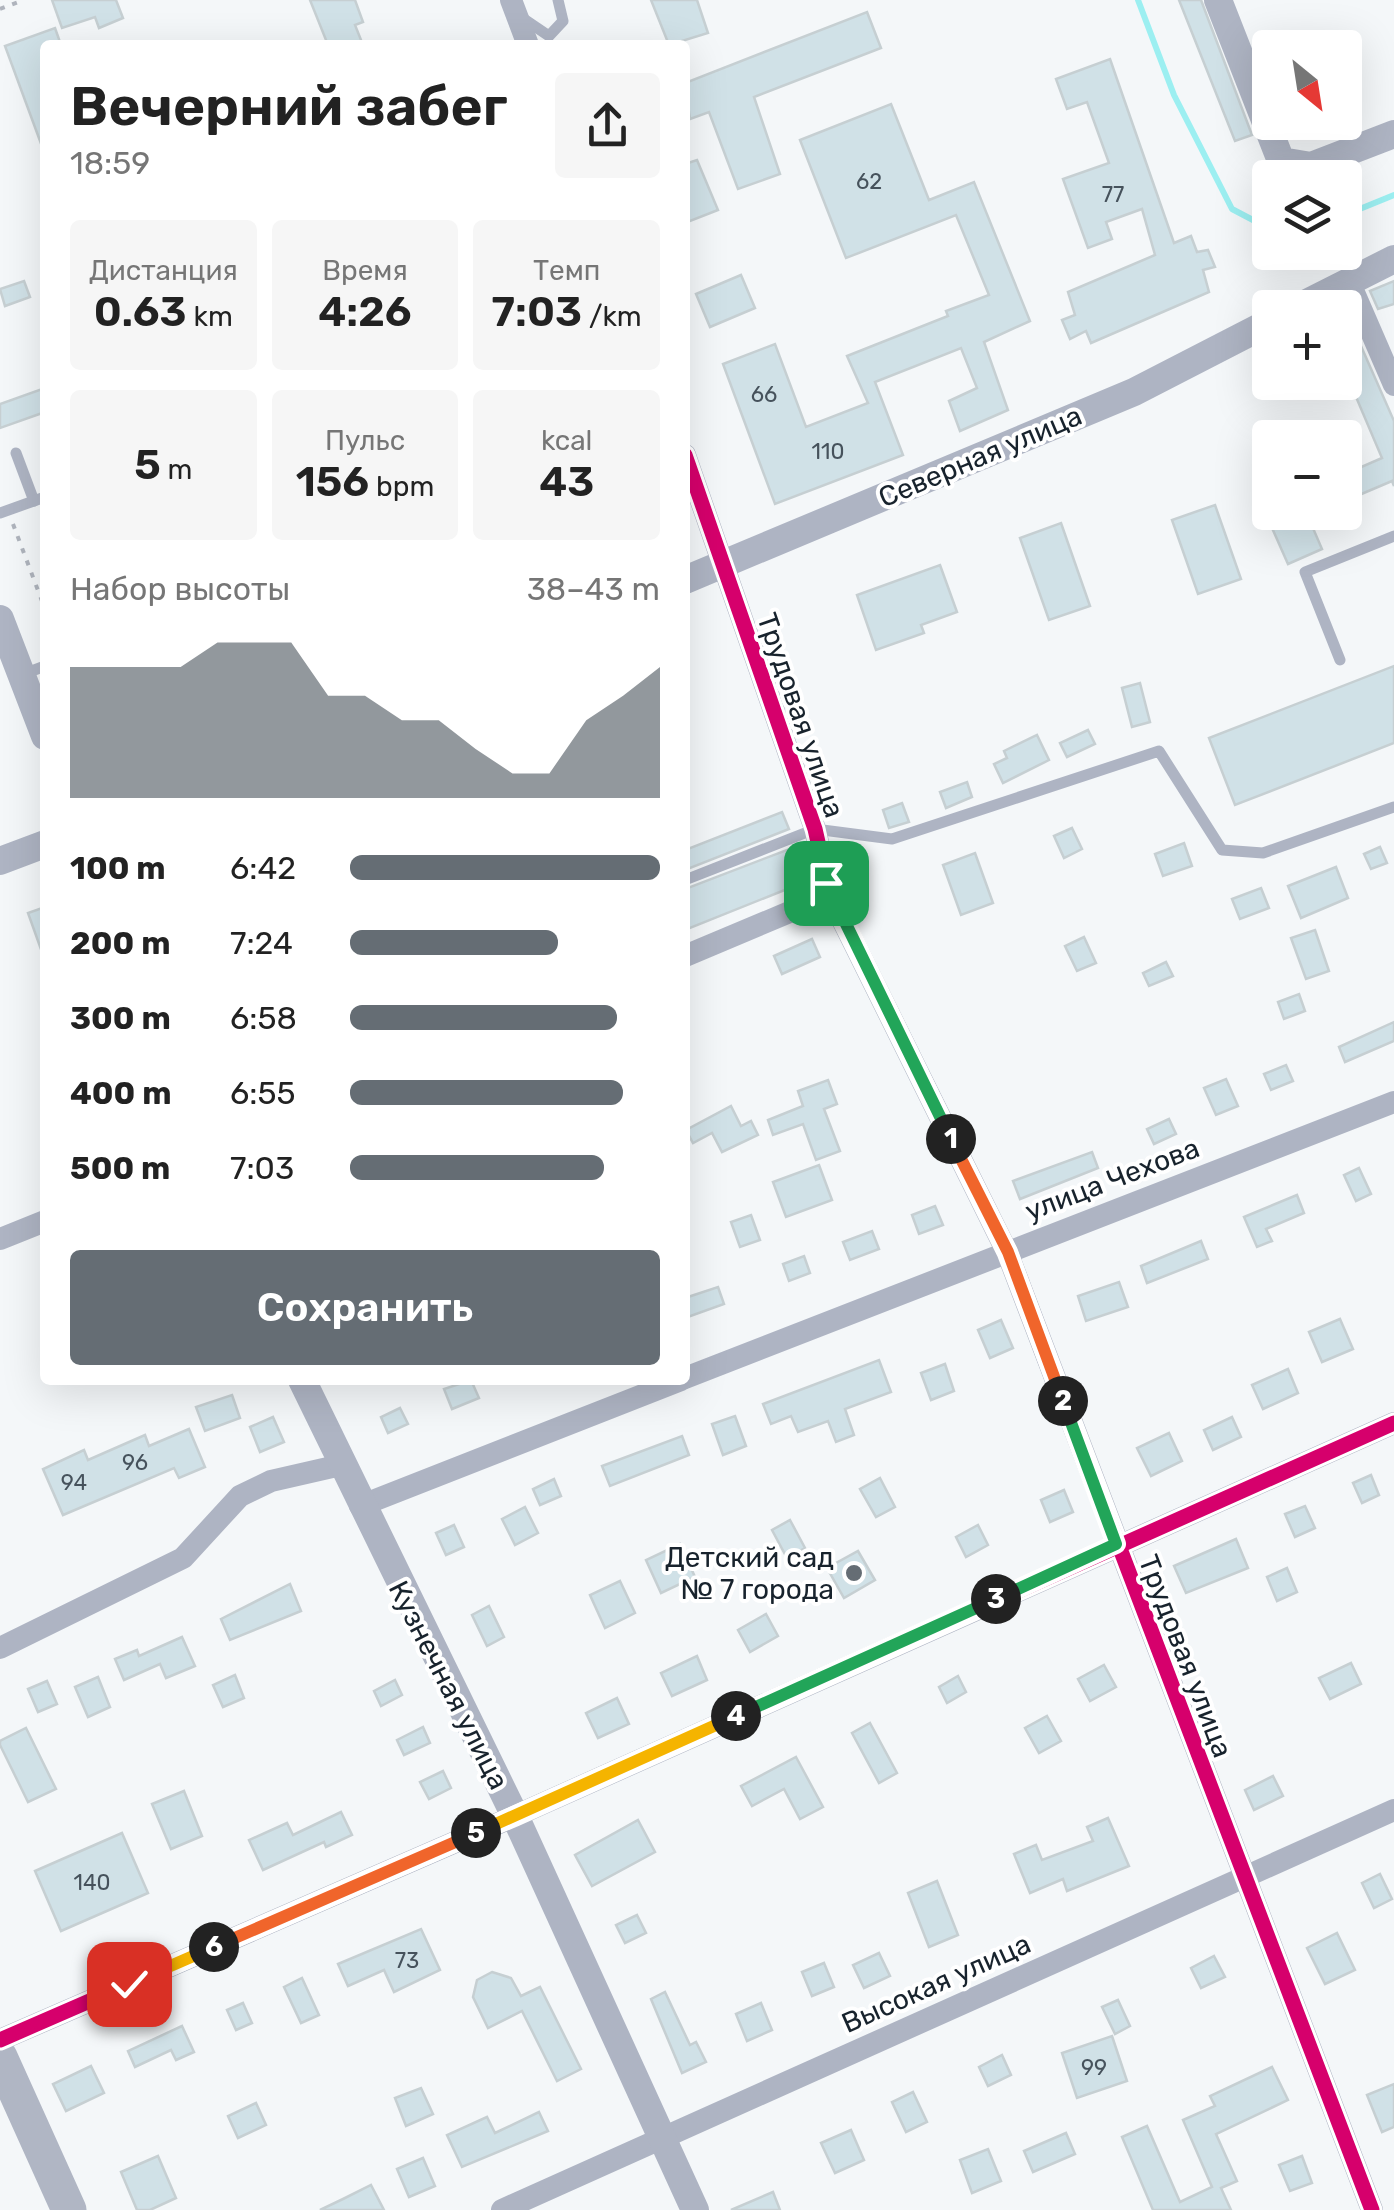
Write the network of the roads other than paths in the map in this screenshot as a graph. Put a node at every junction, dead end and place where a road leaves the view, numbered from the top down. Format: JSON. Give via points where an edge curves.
{"nodes":[{"id":1,"x":558,"y":0,"type":"edge"},
{"id":2,"x":1218,"y":0,"type":"edge"},
{"id":3,"x":514,"y":8,"type":"edge"},
{"id":4,"x":526,"y":40,"type":"edge"},
{"id":5,"x":1394,"y":134,"type":"edge"},
{"id":6,"x":1394,"y":259,"type":"edge"},
{"id":7,"x":1350,"y":280,"type":"junction"},
{"id":8,"x":1331,"y":290,"type":"edge"},
{"id":9,"x":1252,"y":331,"type":"edge"},
{"id":10,"x":1394,"y":384,"type":"edge"},
{"id":11,"x":16,"y":453,"type":"dead end"},
{"id":12,"x":690,"y":469,"type":"edge"},
{"id":13,"x":40,"y":499,"type":"edge"},
{"id":14,"x":4,"y":512,"type":"edge"},
{"id":15,"x":1394,"y":536,"type":"edge"},
{"id":16,"x":723,"y":564,"type":"junction"},
{"id":17,"x":690,"y":578,"type":"edge"},
{"id":18,"x":0,"y":618,"type":"edge"},
{"id":19,"x":1340,"y":660,"type":"dead end"},
{"id":20,"x":33,"y":671,"type":"edge"},
{"id":21,"x":40,"y":709,"type":"edge"},
{"id":22,"x":1394,"y":807,"type":"edge"},
{"id":23,"x":815,"y":829,"type":"junction"},
{"id":24,"x":40,"y":846,"type":"edge"},
{"id":25,"x":0,"y":860,"type":"edge"},
{"id":26,"x":690,"y":878,"type":"edge"},
{"id":27,"x":830,"y":895,"type":"junction"},
{"id":28,"x":690,"y":954,"type":"edge"},
{"id":29,"x":1394,"y":1102,"type":"edge"},
{"id":30,"x":40,"y":1223,"type":"edge"},
{"id":31,"x":0,"y":1238,"type":"edge"},
{"id":32,"x":1008,"y":1252,"type":"junction"},
{"id":33,"x":690,"y":1376,"type":"edge"},
{"id":34,"x":304,"y":1385,"type":"edge"},
{"id":35,"x":668,"y":1385,"type":"edge"},
{"id":36,"x":1394,"y":1423,"type":"edge"},
{"id":37,"x":341,"y":1465,"type":"junction"},
{"id":38,"x":360,"y":1506,"type":"junction"},
{"id":39,"x":1116,"y":1544,"type":"junction"},
{"id":40,"x":0,"y":1648,"type":"edge"},
{"id":41,"x":1394,"y":1810,"type":"edge"},
{"id":42,"x":515,"y":1816,"type":"junction"},
{"id":43,"x":1244,"y":1878,"type":"junction"},
{"id":44,"x":0,"y":2040,"type":"edge"},
{"id":45,"x":0,"y":2058,"type":"edge"},
{"id":46,"x":660,"y":2138,"type":"junction"},
{"id":47,"x":69,"y":2210,"type":"edge"},
{"id":48,"x":502,"y":2210,"type":"edge"},
{"id":49,"x":694,"y":2210,"type":"edge"},
{"id":50,"x":1372,"y":2210,"type":"edge"}],
"edges":[{"from":1,"to":3,"type":"lane","via":[[563,22],[549,36]]},
{"from":2,"to":5,"type":"street","via":[[1281,160],[1312,166]]},
{"from":3,"to":4,"type":"street"},
{"from":6,"to":7,"type":"street"},
{"from":7,"to":8,"type":"street"},
{"from":7,"to":10,"type":"street"},
{"from":9,"to":16,"type":"street","name":"Северная улица","via":[[1134,392]]},
{"from":11,"to":13,"type":"lane"},
{"from":12,"to":16,"type":"street","name":"Трудовая улица"},
{"from":13,"to":14,"type":"lane"},
{"from":15,"to":19,"type":"lane","via":[[1305,572]]},
{"from":16,"to":17,"type":"street","name":"Северная улица"},
{"from":16,"to":23,"type":"street","name":"Трудовая улица"},
{"from":18,"to":20,"type":"street"},
{"from":20,"to":21,"type":"street"},
{"from":22,"to":23,"type":"lane","via":[[1263,853],[1222,850],[1158,751],[892,839]]},
{"from":23,"to":26,"type":"lane"},
{"from":23,"to":27,"type":"street","name":"Трудовая улица"},
{"from":24,"to":25,"type":"street"},
{"from":27,"to":28,"type":"street"},
{"from":27,"to":32,"type":"street","name":"Трудовая улица"},
{"from":29,"to":32,"type":"street","name":"улица Чехова"},
{"from":30,"to":31,"type":"street"},
{"from":32,"to":33,"type":"street","name":"улица Чехова"},
{"from":32,"to":39,"type":"street","name":"Трудовая улица"},
{"from":34,"to":37,"type":"street","name":"Кузнечная улица"},
{"from":35,"to":38,"type":"street","name":"улица Чехова"},
{"from":36,"to":39,"type":"street"},
{"from":37,"to":38,"type":"street","name":"Кузнечная улица"},
{"from":37,"to":40,"type":"street","via":[[271,1480],[240,1496],[183,1558]]},
{"from":38,"to":42,"type":"street","name":"Кузнечная улица"},
{"from":39,"to":42,"type":"street"},
{"from":39,"to":43,"type":"street","name":"Трудовая улица"},
{"from":41,"to":43,"type":"street","name":"Высокая улица"},
{"from":42,"to":44,"type":"street"},
{"from":42,"to":46,"type":"street","name":"Кузнечная улица"},
{"from":43,"to":46,"type":"street","name":"Высокая улица"},
{"from":43,"to":50,"type":"street","name":"Трудовая улица"},
{"from":45,"to":47,"type":"main road"},
{"from":46,"to":48,"type":"street","name":"Высокая улица"},
{"from":46,"to":49,"type":"street","name":"Кузнечная улица"}]}
